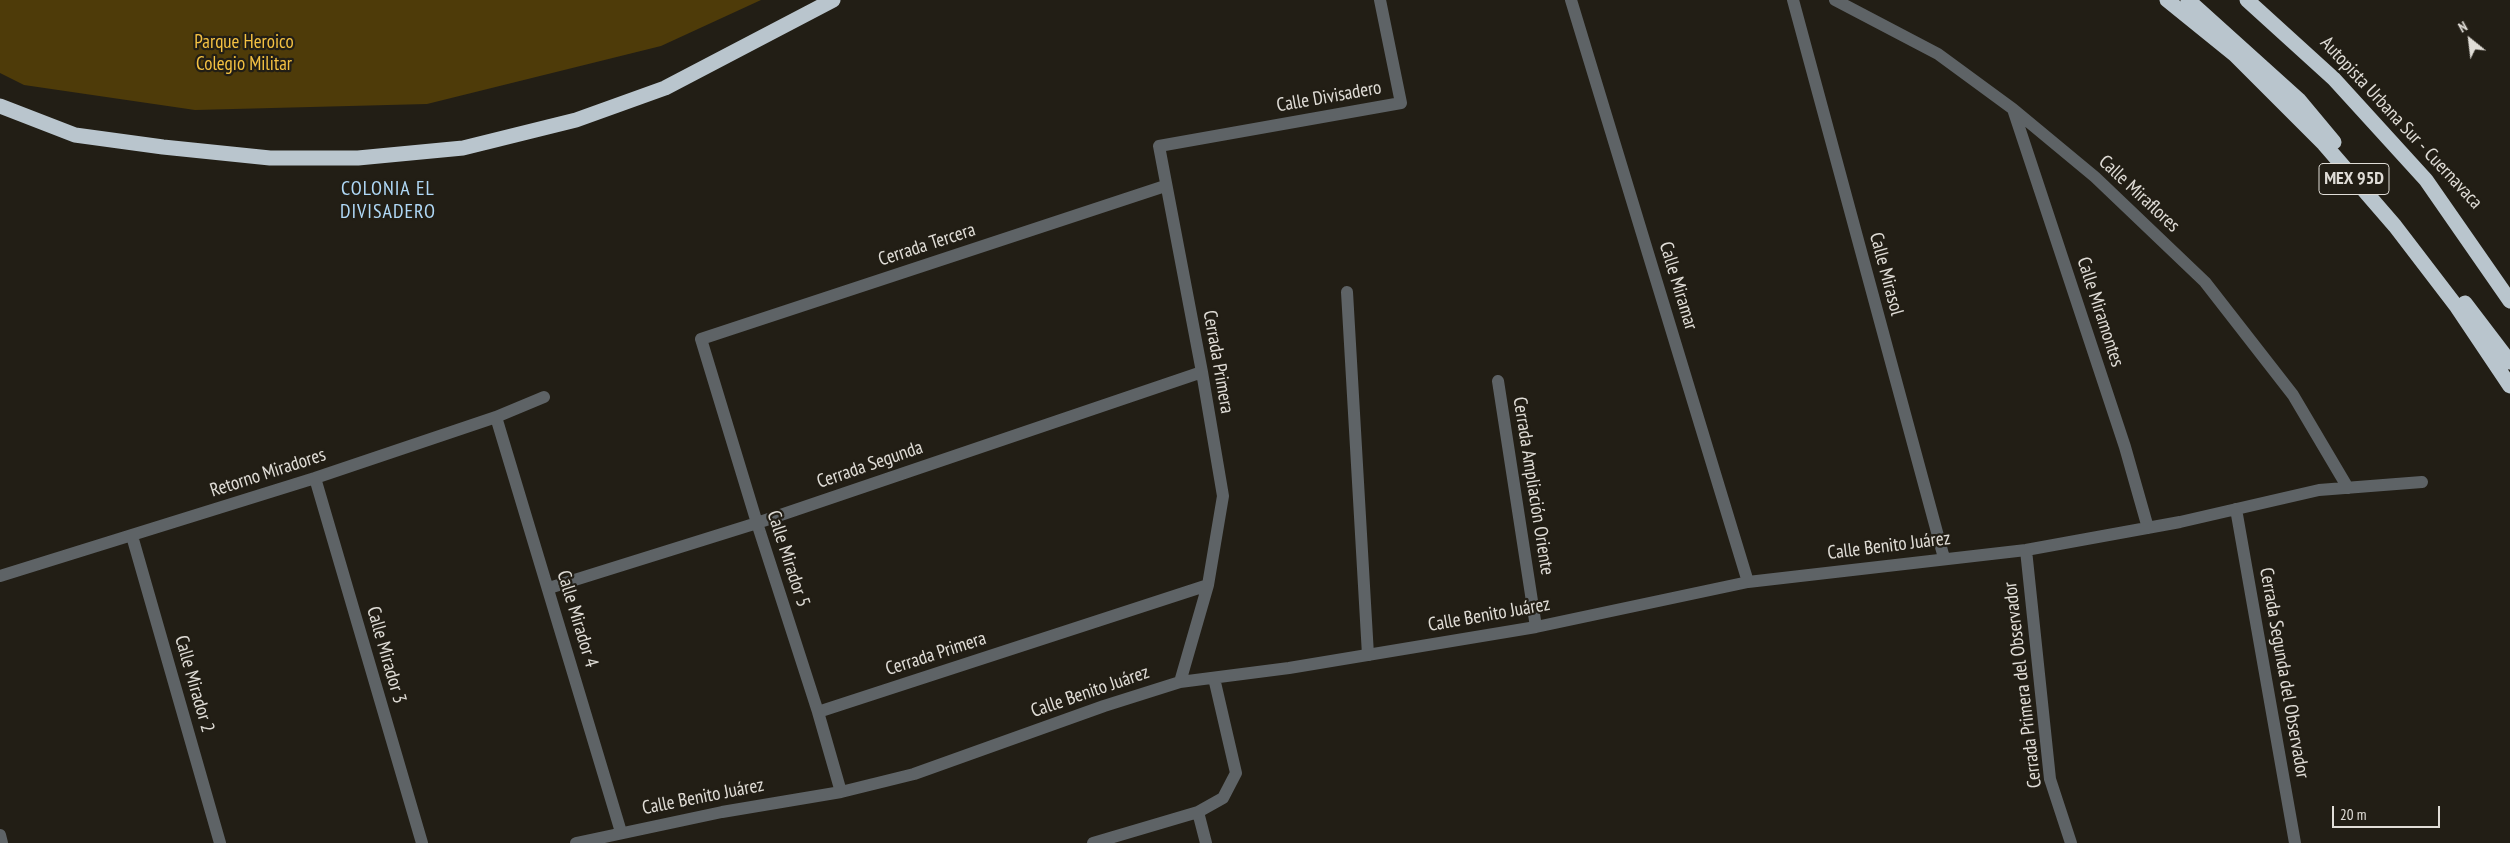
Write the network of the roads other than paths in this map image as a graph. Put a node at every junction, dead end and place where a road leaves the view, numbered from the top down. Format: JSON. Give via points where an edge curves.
{"nodes":[{"id":1,"x":833,"y":0,"type":"edge"},
{"id":2,"x":1380,"y":0,"type":"edge"},
{"id":3,"x":1571,"y":0,"type":"edge"},
{"id":4,"x":1793,"y":0,"type":"edge"},
{"id":5,"x":1835,"y":0,"type":"edge"},
{"id":6,"x":2167,"y":0,"type":"edge"},
{"id":7,"x":2188,"y":0,"type":"edge"},
{"id":8,"x":2248,"y":0,"type":"edge"},
{"id":9,"x":0,"y":106,"type":"edge"},
{"id":10,"x":2013,"y":109,"type":"junction"},
{"id":11,"x":1159,"y":146,"type":"joint"},
{"id":12,"x":1165,"y":186,"type":"junction"},
{"id":13,"x":2510,"y":288,"type":"edge"},
{"id":14,"x":1347,"y":292,"type":"dead end"},
{"id":15,"x":2510,"y":301,"type":"edge"},
{"id":16,"x":700,"y":338,"type":"joint"},
{"id":17,"x":2510,"y":362,"type":"edge"},
{"id":18,"x":1202,"y":372,"type":"junction"},
{"id":19,"x":1498,"y":381,"type":"dead end"},
{"id":20,"x":2510,"y":386,"type":"edge"},
{"id":21,"x":544,"y":397,"type":"dead end"},
{"id":22,"x":496,"y":417,"type":"junction"},
{"id":23,"x":315,"y":478,"type":"junction"},
{"id":24,"x":2422,"y":482,"type":"dead end"},
{"id":25,"x":2348,"y":488,"type":"junction"},
{"id":26,"x":2236,"y":509,"type":"junction"},
{"id":27,"x":757,"y":523,"type":"junction"},
{"id":28,"x":2148,"y":528,"type":"junction"},
{"id":29,"x":132,"y":536,"type":"junction"},
{"id":30,"x":2026,"y":550,"type":"junction"},
{"id":31,"x":1944,"y":558,"type":"junction"},
{"id":32,"x":0,"y":576,"type":"edge"},
{"id":33,"x":1748,"y":582,"type":"junction"},
{"id":34,"x":1208,"y":585,"type":"junction"},
{"id":35,"x":549,"y":588,"type":"junction"},
{"id":36,"x":1536,"y":626,"type":"junction"},
{"id":37,"x":1368,"y":655,"type":"junction"},
{"id":38,"x":1214,"y":678,"type":"junction"},
{"id":39,"x":1180,"y":682,"type":"junction"},
{"id":40,"x":818,"y":712,"type":"junction"},
{"id":41,"x":841,"y":792,"type":"junction"},
{"id":42,"x":1198,"y":812,"type":"junction"},
{"id":43,"x":621,"y":832,"type":"junction"},
{"id":44,"x":0,"y":835,"type":"edge"},
{"id":45,"x":2,"y":843,"type":"edge"},
{"id":46,"x":220,"y":843,"type":"edge"},
{"id":47,"x":422,"y":843,"type":"edge"},
{"id":48,"x":576,"y":843,"type":"edge"},
{"id":49,"x":1093,"y":843,"type":"edge"},
{"id":50,"x":1206,"y":843,"type":"edge"},
{"id":51,"x":2071,"y":843,"type":"edge"},
{"id":52,"x":2295,"y":843,"type":"edge"}],
"edges":[{"from":1,"to":9,"type":"highway","via":[[666,88],[576,120],[463,148],[358,158],[270,158],[74,135]]},
{"from":2,"to":11,"type":"street","name":"Calle Divisadero","via":[[1402,103]]},
{"from":3,"to":33,"type":"street","name":"Calle Miramar"},
{"from":4,"to":31,"type":"street","name":"Calle Mirasol"},
{"from":5,"to":10,"type":"street","name":"Calle Miraflores","via":[[1938,54]]},
{"from":6,"to":20,"type":"highway","number":"MEX 95D","via":[[2235,55],[2324,144],[2395,226],[2457,307]]},
{"from":7,"to":17,"type":"highway","via":[[2299,100],[2420,244]]},
{"from":8,"to":13,"type":"highway","name":"Autopista Urbana Sur - Cuernavaca","via":[[2324,64],[2460,213]]},
{"from":8,"to":15,"type":"highway","number":"MEX 95D","via":[[2334,79],[2426,180]]},
{"from":10,"to":25,"type":"street","name":"Calle Miraflores","via":[[2095,177],[2205,282],[2293,395]]},
{"from":10,"to":28,"type":"street","name":"Calle Miramontes","via":[[2126,447]]},
{"from":11,"to":12,"type":"street","name":"Cerrada Primera"},
{"from":12,"to":16,"type":"street","name":"Cerrada Tercera"},
{"from":12,"to":18,"type":"street","name":"Cerrada Primera"},
{"from":14,"to":37,"type":"street"},
{"from":16,"to":27,"type":"street","name":"Calle Mirador 5"},
{"from":18,"to":27,"type":"street","name":"Cerrada Segunda"},
{"from":18,"to":34,"type":"street","name":"Cerrada Primera","via":[[1222,496]]},
{"from":19,"to":36,"type":"street","name":"Cerrada Ampliación Oriente"},
{"from":21,"to":22,"type":"street","name":"Retorno Miradores"},
{"from":22,"to":23,"type":"street","name":"Retorno Miradores"},
{"from":22,"to":35,"type":"street","name":"Calle Mirador 4"},
{"from":23,"to":29,"type":"street","name":"Retorno Miradores"},
{"from":23,"to":47,"type":"street","name":"Calle Mirador 3"},
{"from":24,"to":25,"type":"street","name":"Calle Benito Juárez"},
{"from":25,"to":26,"type":"street","name":"Calle Benito Juárez","via":[[2319,490]]},
{"from":26,"to":28,"type":"street","name":"Calle Benito Juárez"},
{"from":26,"to":52,"type":"street","name":"Cerrada Segunda del Observador"},
{"from":27,"to":35,"type":"street","name":"Cerrada Segunda"},
{"from":27,"to":40,"type":"street","name":"Calle Mirador 5"},
{"from":28,"to":30,"type":"street","name":"Calle Benito Juárez"},
{"from":29,"to":32,"type":"street","name":"Retorno Miradores"},
{"from":29,"to":46,"type":"street","name":"Calle Mirador 2"},
{"from":30,"to":31,"type":"street","name":"Calle Benito Juárez"},
{"from":30,"to":51,"type":"street","name":"Cerrada Primera del Observador","via":[[2050,779]]},
{"from":31,"to":33,"type":"street","name":"Calle Benito Juárez"},
{"from":33,"to":36,"type":"street","name":"Calle Benito Juárez"},
{"from":34,"to":39,"type":"street","name":"Cerrada Primera"},
{"from":34,"to":40,"type":"street","name":"Cerrada Primera"},
{"from":35,"to":43,"type":"street","name":"Calle Mirador 4"},
{"from":36,"to":37,"type":"street","name":"Calle Benito Juárez"},
{"from":37,"to":38,"type":"street","name":"Calle Benito Juárez"},
{"from":38,"to":39,"type":"street","name":"Calle Benito Juárez"},
{"from":38,"to":42,"type":"street","via":[[1236,773],[1223,798]]},
{"from":39,"to":41,"type":"street","name":"Calle Benito Juárez","via":[[914,774]]},
{"from":40,"to":41,"type":"street","name":"Calle Mirador 5"},
{"from":41,"to":43,"type":"street","name":"Calle Benito Juárez"},
{"from":42,"to":49,"type":"street"},
{"from":42,"to":50,"type":"street"},
{"from":43,"to":48,"type":"street","name":"Calle Benito Juárez"},
{"from":44,"to":45,"type":"street"}]}
